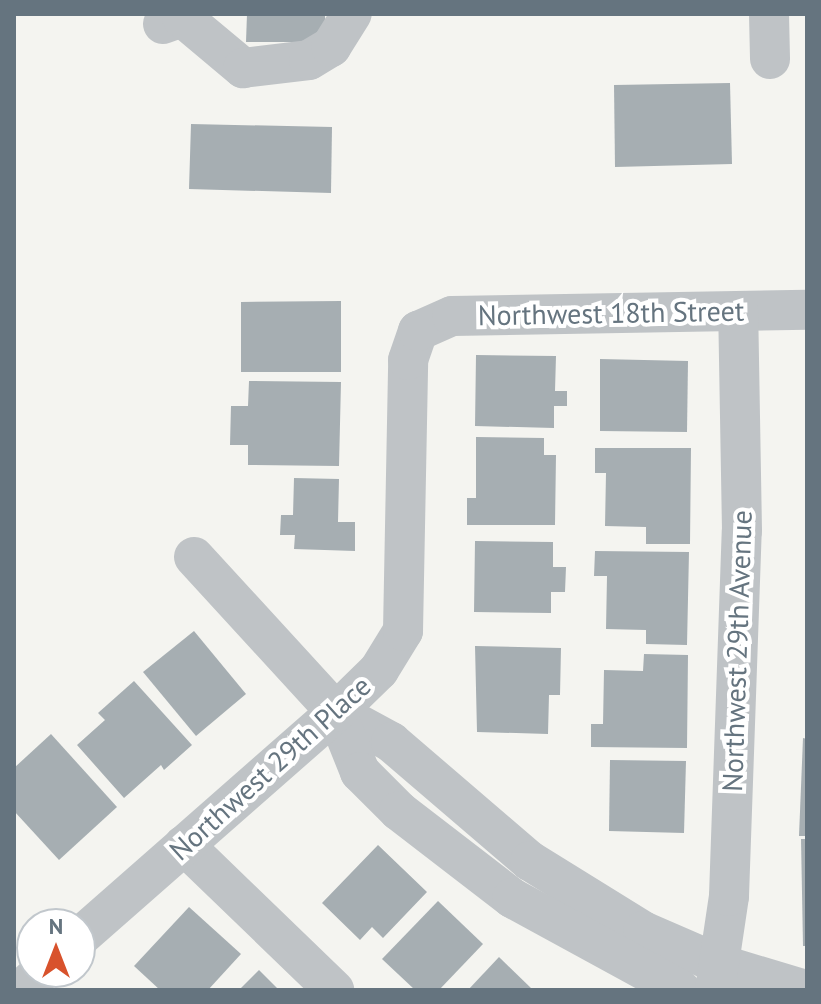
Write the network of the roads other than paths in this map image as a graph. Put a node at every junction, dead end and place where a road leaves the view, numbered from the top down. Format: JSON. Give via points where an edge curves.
{"nodes":[{"id":1,"x":352,"y":14,"type":"edge"},
{"id":2,"x":769,"y":14,"type":"edge"},
{"id":3,"x":163,"y":24,"type":"dead end"},
{"id":4,"x":770,"y":59,"type":"dead end"},
{"id":5,"x":807,"y":310,"type":"edge"},
{"id":6,"x":738,"y":311,"type":"junction"},
{"id":7,"x":418,"y":331,"type":"joint"},
{"id":8,"x":194,"y":557,"type":"dead end"},
{"id":9,"x":336,"y":712,"type":"junction"},
{"id":10,"x":184,"y":845,"type":"junction"},
{"id":11,"x":96,"y":923,"type":"edge"},
{"id":12,"x":717,"y":977,"type":"edge"},
{"id":13,"x":334,"y":990,"type":"edge"},
{"id":14,"x":681,"y":990,"type":"edge"},
{"id":15,"x":805,"y":990,"type":"edge"}],
"edges":[{"from":1,"to":3,"type":"street","via":[[331,47],[309,60],[243,68],[182,17]]},
{"from":2,"to":4,"type":"street"},
{"from":5,"to":6,"type":"street","name":"Northwest 18th Street"},
{"from":6,"to":7,"type":"street","name":"Northwest 18th Street","via":[[452,316]]},
{"from":6,"to":12,"type":"street","name":"Northwest 29th Avenue","via":[[742,531],[729,896]]},
{"from":7,"to":9,"type":"street","name":"Northwest 29th Place","via":[[408,360],[403,631],[379,670]]},
{"from":8,"to":9,"type":"street"},
{"from":9,"to":10,"type":"street","name":"Northwest 29th Place"},
{"from":9,"to":12,"type":"street","via":[[391,742],[530,861]]},
{"from":9,"to":14,"type":"street","via":[[360,772],[399,811],[512,898]]},
{"from":10,"to":11,"type":"street","name":"Northwest 29th Place"},
{"from":10,"to":13,"type":"street"},
{"from":12,"to":15,"type":"street"}]}
